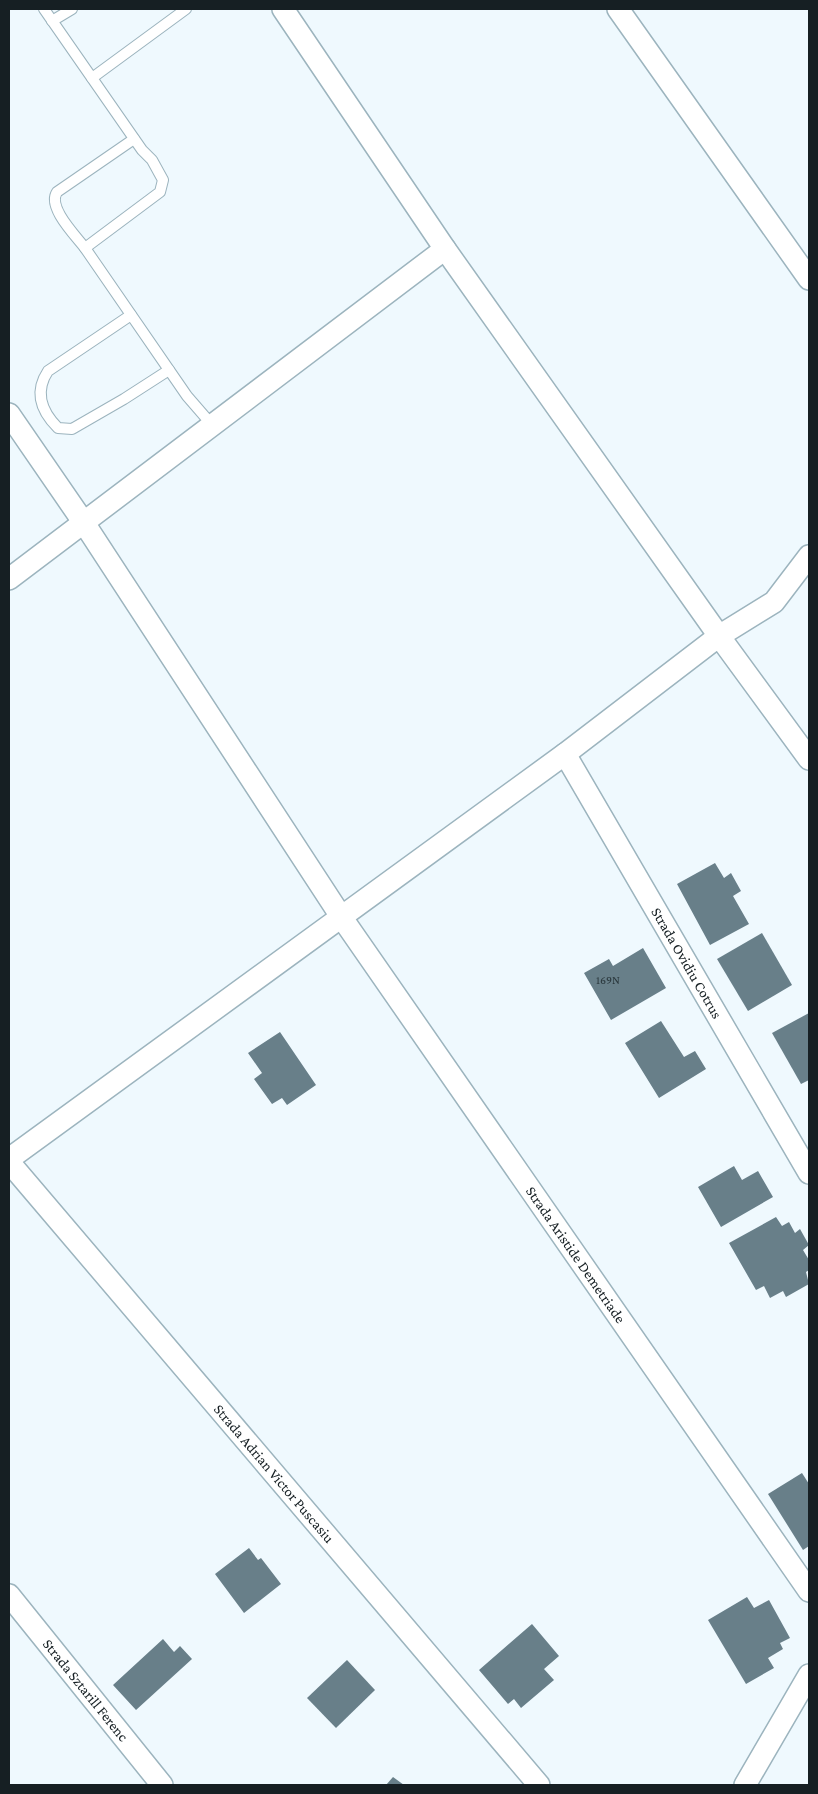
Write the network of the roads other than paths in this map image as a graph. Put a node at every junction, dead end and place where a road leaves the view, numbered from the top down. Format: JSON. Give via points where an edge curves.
{"nodes":[{"id":1,"x":44,"y":9,"type":"edge"},
{"id":2,"x":72,"y":9,"type":"edge"},
{"id":3,"x":186,"y":9,"type":"edge"},
{"id":4,"x":282,"y":9,"type":"edge"},
{"id":5,"x":618,"y":9,"type":"edge"},
{"id":6,"x":52,"y":21,"type":"junction"},
{"id":7,"x":92,"y":78,"type":"junction"},
{"id":8,"x":134,"y":138,"type":"junction"},
{"id":9,"x":85,"y":248,"type":"junction"},
{"id":10,"x":445,"y":250,"type":"junction"},
{"id":11,"x":809,"y":279,"type":"edge"},
{"id":12,"x":130,"y":314,"type":"junction"},
{"id":13,"x":169,"y":370,"type":"junction"},
{"id":14,"x":9,"y":414,"type":"edge"},
{"id":15,"x":213,"y":426,"type":"junction"},
{"id":16,"x":84,"y":523,"type":"junction"},
{"id":17,"x":809,"y":556,"type":"edge"},
{"id":18,"x":9,"y":579,"type":"edge"},
{"id":19,"x":719,"y":636,"type":"junction"},
{"id":20,"x":565,"y":754,"type":"junction"},
{"id":21,"x":809,"y":759,"type":"edge"},
{"id":22,"x":342,"y":918,"type":"junction"},
{"id":23,"x":9,"y":1161,"type":"edge"},
{"id":24,"x":809,"y":1173,"type":"edge"},
{"id":25,"x":809,"y":1591,"type":"edge"},
{"id":26,"x":9,"y":1595,"type":"edge"},
{"id":27,"x":809,"y":1675,"type":"edge"},
{"id":28,"x":162,"y":1785,"type":"edge"},
{"id":29,"x":539,"y":1785,"type":"edge"},
{"id":30,"x":745,"y":1785,"type":"edge"}],
"edges":[{"from":1,"to":6,"type":"lane"},
{"from":2,"to":6,"type":"lane"},
{"from":3,"to":7,"type":"lane"},
{"from":4,"to":10,"type":"street"},
{"from":5,"to":11,"type":"street"},
{"from":6,"to":7,"type":"lane"},
{"from":7,"to":8,"type":"lane"},
{"from":8,"to":9,"type":"lane","via":[[163,180],[160,192]]},
{"from":8,"to":9,"type":"lane","via":[[54,197],[55,208]]},
{"from":9,"to":12,"type":"lane"},
{"from":10,"to":15,"type":"street"},
{"from":10,"to":19,"type":"street"},
{"from":12,"to":13,"type":"lane"},
{"from":12,"to":13,"type":"lane","via":[[48,371],[40,382],[40,391],[49,418],[58,428],[72,429]]},
{"from":13,"to":15,"type":"lane"},
{"from":14,"to":16,"type":"street","name":"Strada Aristide Demetriade"},
{"from":15,"to":16,"type":"street"},
{"from":16,"to":18,"type":"street"},
{"from":16,"to":22,"type":"street","name":"Strada Aristide Demetriade"},
{"from":17,"to":19,"type":"street","via":[[774,602]]},
{"from":19,"to":20,"type":"street"},
{"from":19,"to":21,"type":"street"},
{"from":20,"to":22,"type":"street"},
{"from":20,"to":24,"type":"street","name":"Strada Ovidiu Cotrus"},
{"from":22,"to":23,"type":"street"},
{"from":22,"to":25,"type":"street","name":"Strada Aristide Demetriade"},
{"from":23,"to":29,"type":"street","name":"Strada Adrian Victor Puscasiu"},
{"from":26,"to":28,"type":"street","name":"Strada Sztarill Ferenc"},
{"from":27,"to":30,"type":"street"}]}
